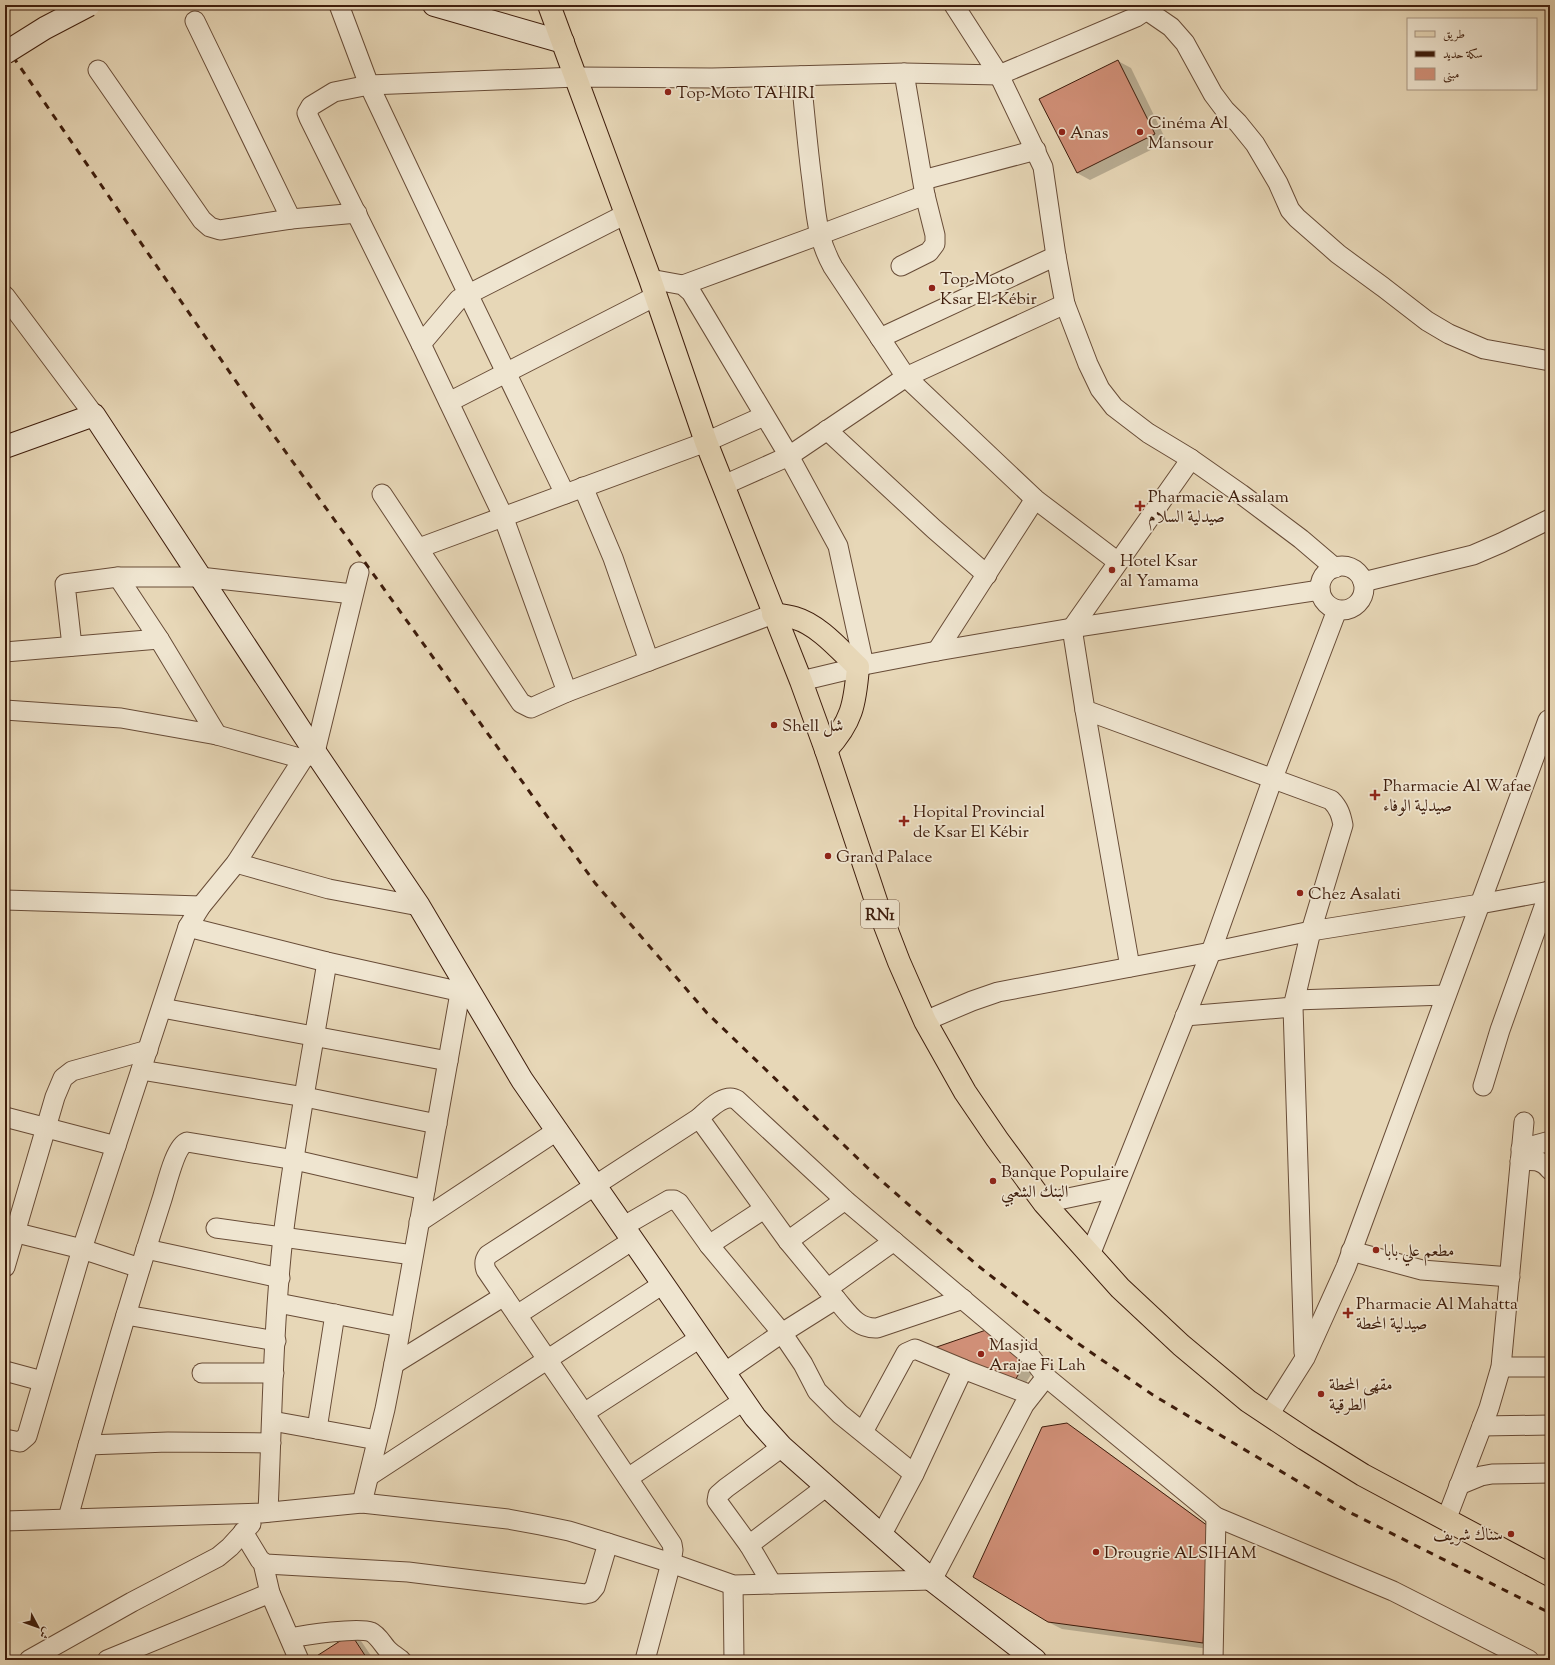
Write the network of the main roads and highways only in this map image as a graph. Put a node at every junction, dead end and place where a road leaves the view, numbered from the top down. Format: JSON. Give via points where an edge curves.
{"nodes":[{"id":1,"x":549,"y":5,"type":"edge"},
{"id":2,"x":773,"y":614,"type":"junction"},
{"id":3,"x":826,"y":750,"type":"junction"},
{"id":4,"x":1550,"y":1575,"type":"edge"}],
"edges":[{"from":1,"to":2,"type":"main road","number":"RN1","via":[[653,287],[706,442]]},
{"from":2,"to":3,"type":"main road","number":"RN1"},
{"from":2,"to":3,"type":"main road","via":[[796,618],[816,629],[861,666],[847,725]]},
{"from":3,"to":4,"type":"main road","number":"RN1","via":[[879,910],[925,1021],[965,1092],[1044,1203],[1120,1288],[1181,1345],[1248,1401],[1363,1475]]}]}
